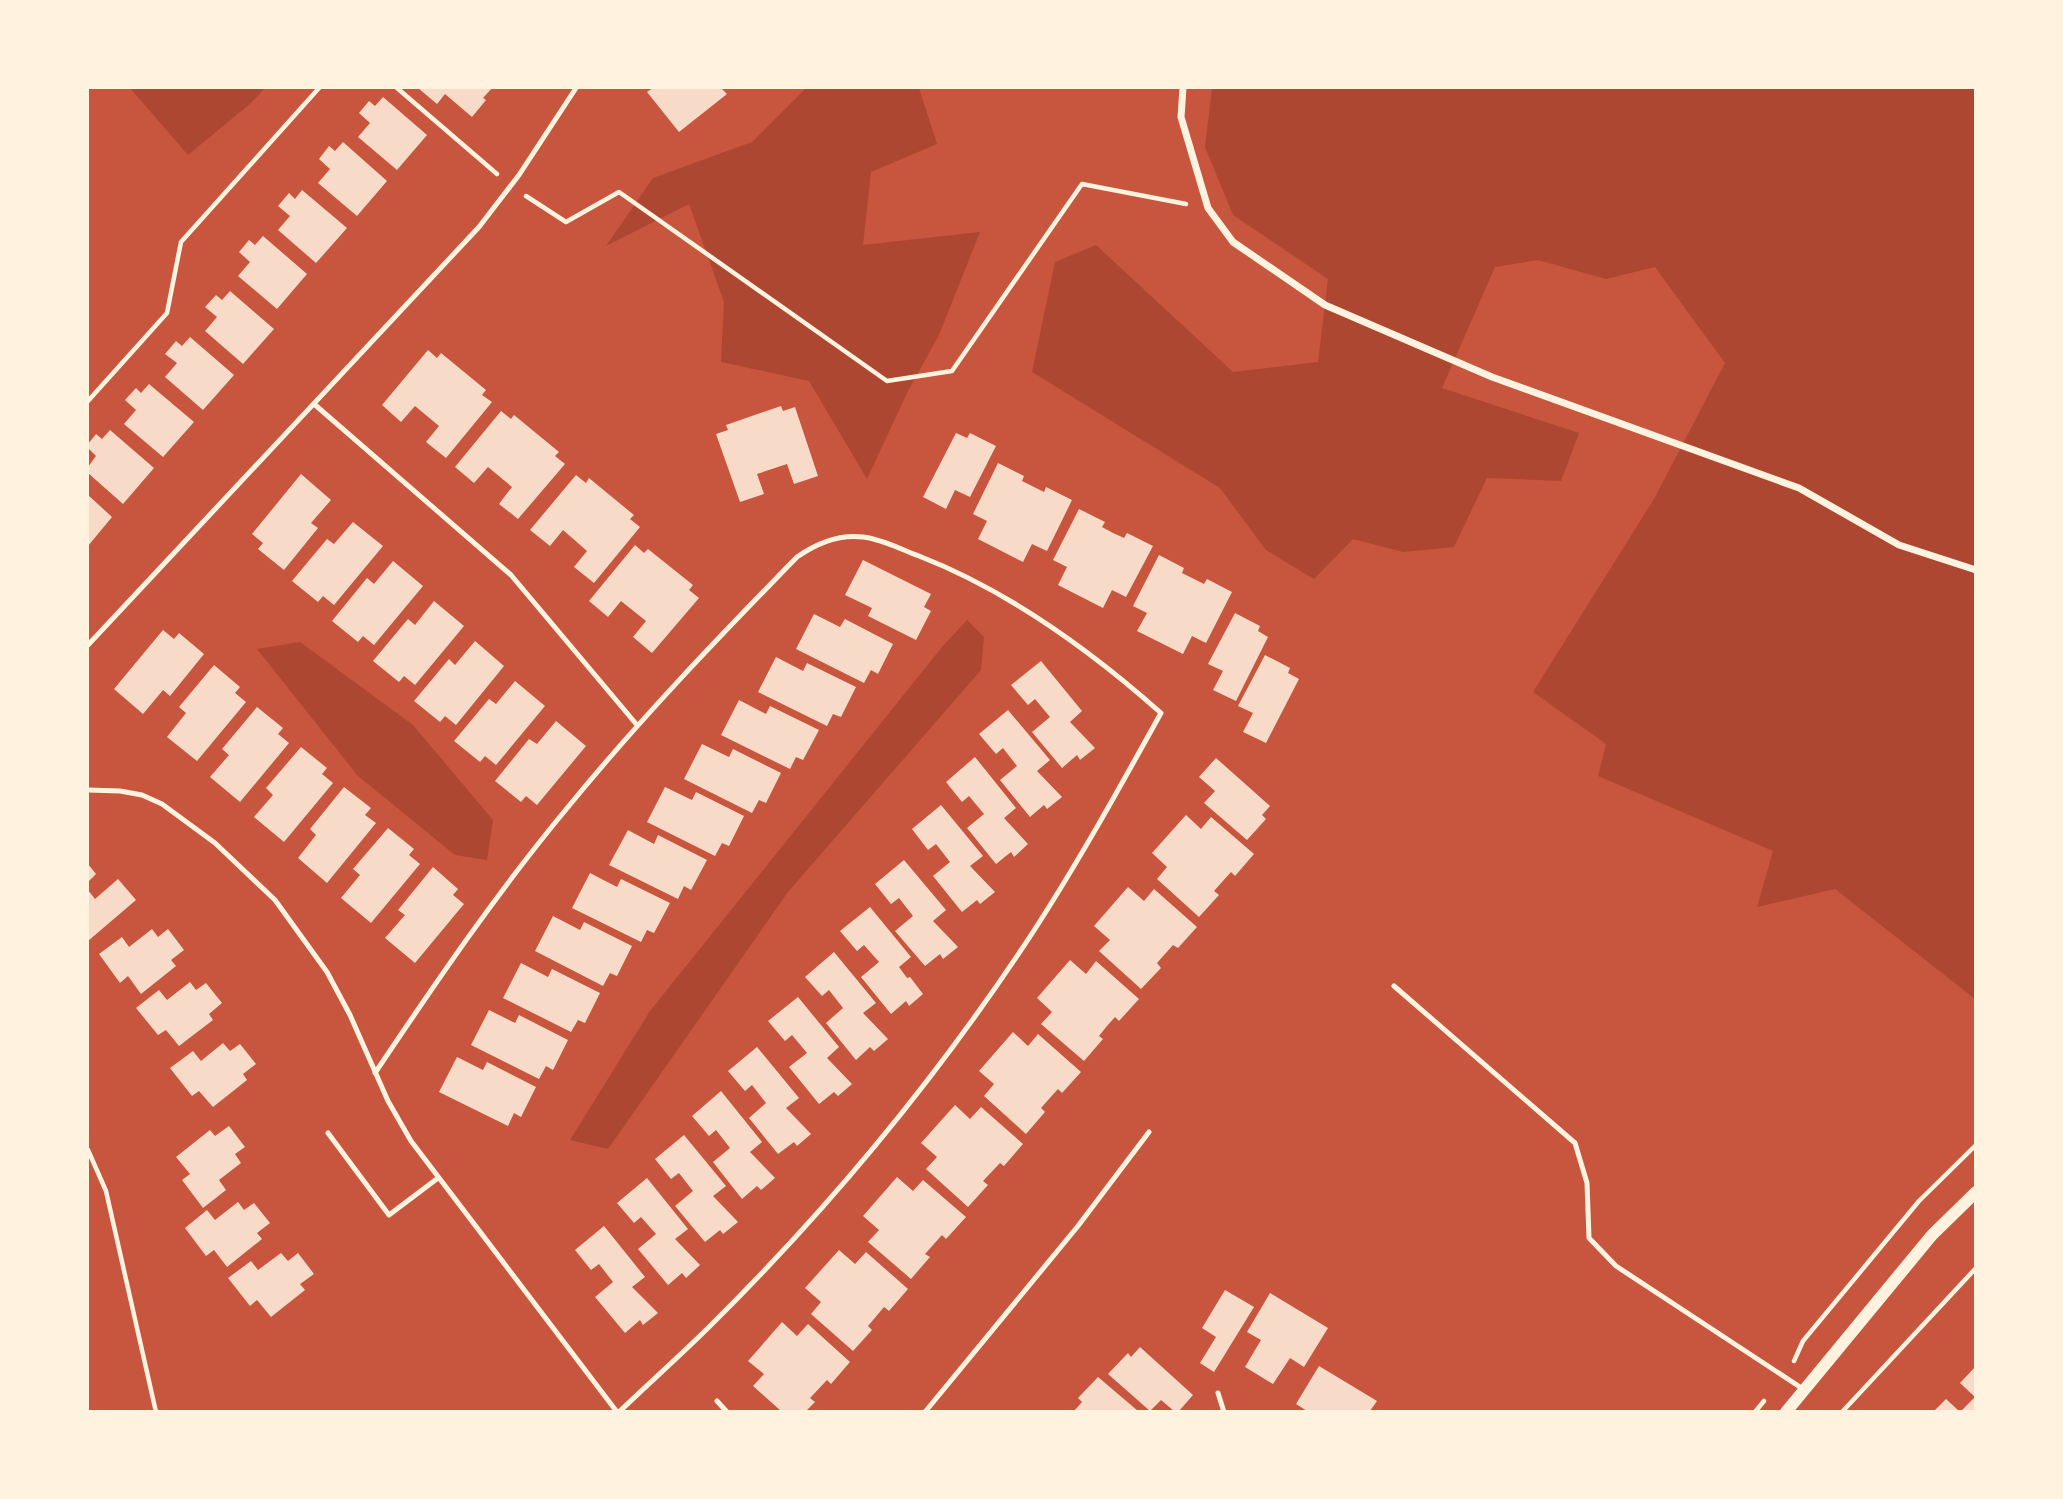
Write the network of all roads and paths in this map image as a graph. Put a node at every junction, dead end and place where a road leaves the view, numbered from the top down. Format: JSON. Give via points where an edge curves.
{"nodes":[{"id":1,"x":319,"y":88,"type":"edge"},
{"id":2,"x":397,"y":88,"type":"edge"},
{"id":3,"x":576,"y":88,"type":"edge"},
{"id":4,"x":1183,"y":88,"type":"edge"},
{"id":5,"x":511,"y":186,"type":"junction"},
{"id":6,"x":1208,"y":208,"type":"junction"},
{"id":7,"x":88,"y":401,"type":"edge"},
{"id":8,"x":314,"y":404,"type":"junction"},
{"id":9,"x":1976,"y":570,"type":"edge"},
{"id":10,"x":88,"y":645,"type":"edge"},
{"id":11,"x":637,"y":725,"type":"junction"},
{"id":12,"x":88,"y":790,"type":"edge"},
{"id":13,"x":1394,"y":986,"type":"dead end"},
{"id":14,"x":375,"y":1073,"type":"junction"},
{"id":15,"x":1149,"y":1132,"type":"dead end"},
{"id":16,"x":328,"y":1133,"type":"dead end"},
{"id":17,"x":1976,"y":1145,"type":"edge"},
{"id":18,"x":88,"y":1150,"type":"edge"},
{"id":19,"x":438,"y":1178,"type":"junction"},
{"id":20,"x":1976,"y":1192,"type":"edge"},
{"id":21,"x":1976,"y":1268,"type":"edge"},
{"id":22,"x":1783,"y":1377,"type":"junction"},
{"id":23,"x":1803,"y":1390,"type":"junction"},
{"id":24,"x":1218,"y":1393,"type":"dead end"},
{"id":25,"x":717,"y":1401,"type":"dead end"},
{"id":26,"x":156,"y":1412,"type":"edge"},
{"id":27,"x":618,"y":1412,"type":"edge"},
{"id":28,"x":727,"y":1412,"type":"edge"},
{"id":29,"x":925,"y":1412,"type":"edge"},
{"id":30,"x":1224,"y":1412,"type":"edge"},
{"id":31,"x":1755,"y":1412,"type":"edge"},
{"id":32,"x":1786,"y":1412,"type":"edge"},
{"id":33,"x":1842,"y":1412,"type":"edge"}],
"edges":[{"from":1,"to":7,"type":"path","via":[[181,242],[167,313]]},
{"from":2,"to":5,"type":"path"},
{"from":3,"to":5,"type":"lane"},
{"from":4,"to":6,"type":"street","via":[[1181,117]]},
{"from":5,"to":6,"type":"path","via":[[566,222],[619,192],[887,381],[952,370],[1082,184]]},
{"from":5,"to":8,"type":"lane","via":[[479,227]]},
{"from":6,"to":9,"type":"street","via":[[1233,242],[1325,305],[1492,377],[1798,488],[1899,545]]},
{"from":8,"to":10,"type":"lane"},
{"from":8,"to":11,"type":"lane","via":[[511,575]]},
{"from":11,"to":14,"type":"lane","via":[[500,894]]},
{"from":11,"to":27,"type":"lane","via":[[797,556],[812,547],[861,536],[929,560],[1028,612],[1120,676],[1161,713],[1032,933],[937,1067],[799,1234]]},
{"from":12,"to":14,"type":"lane","via":[[120,790],[162,804],[246,870],[275,900],[327,972]]},
{"from":13,"to":22,"type":"lane","via":[[1575,1143],[1587,1183],[1589,1238],[1616,1266]]},
{"from":14,"to":19,"type":"lane","via":[[411,1141]]},
{"from":15,"to":29,"type":"lane","via":[[1079,1226]]},
{"from":16,"to":19,"type":"lane","via":[[388,1215]]},
{"from":17,"to":22,"type":"path","via":[[1919,1201],[1803,1341]]},
{"from":18,"to":26,"type":"path","via":[[106,1191]]},
{"from":19,"to":27,"type":"lane"},
{"from":20,"to":23,"type":"street","via":[[1932,1236]]},
{"from":21,"to":33,"type":"path"},
{"from":22,"to":23,"type":"lane"},
{"from":22,"to":31,"type":"path"},
{"from":23,"to":32,"type":"street"},
{"from":24,"to":30,"type":"lane"},
{"from":25,"to":28,"type":"lane"}]}
